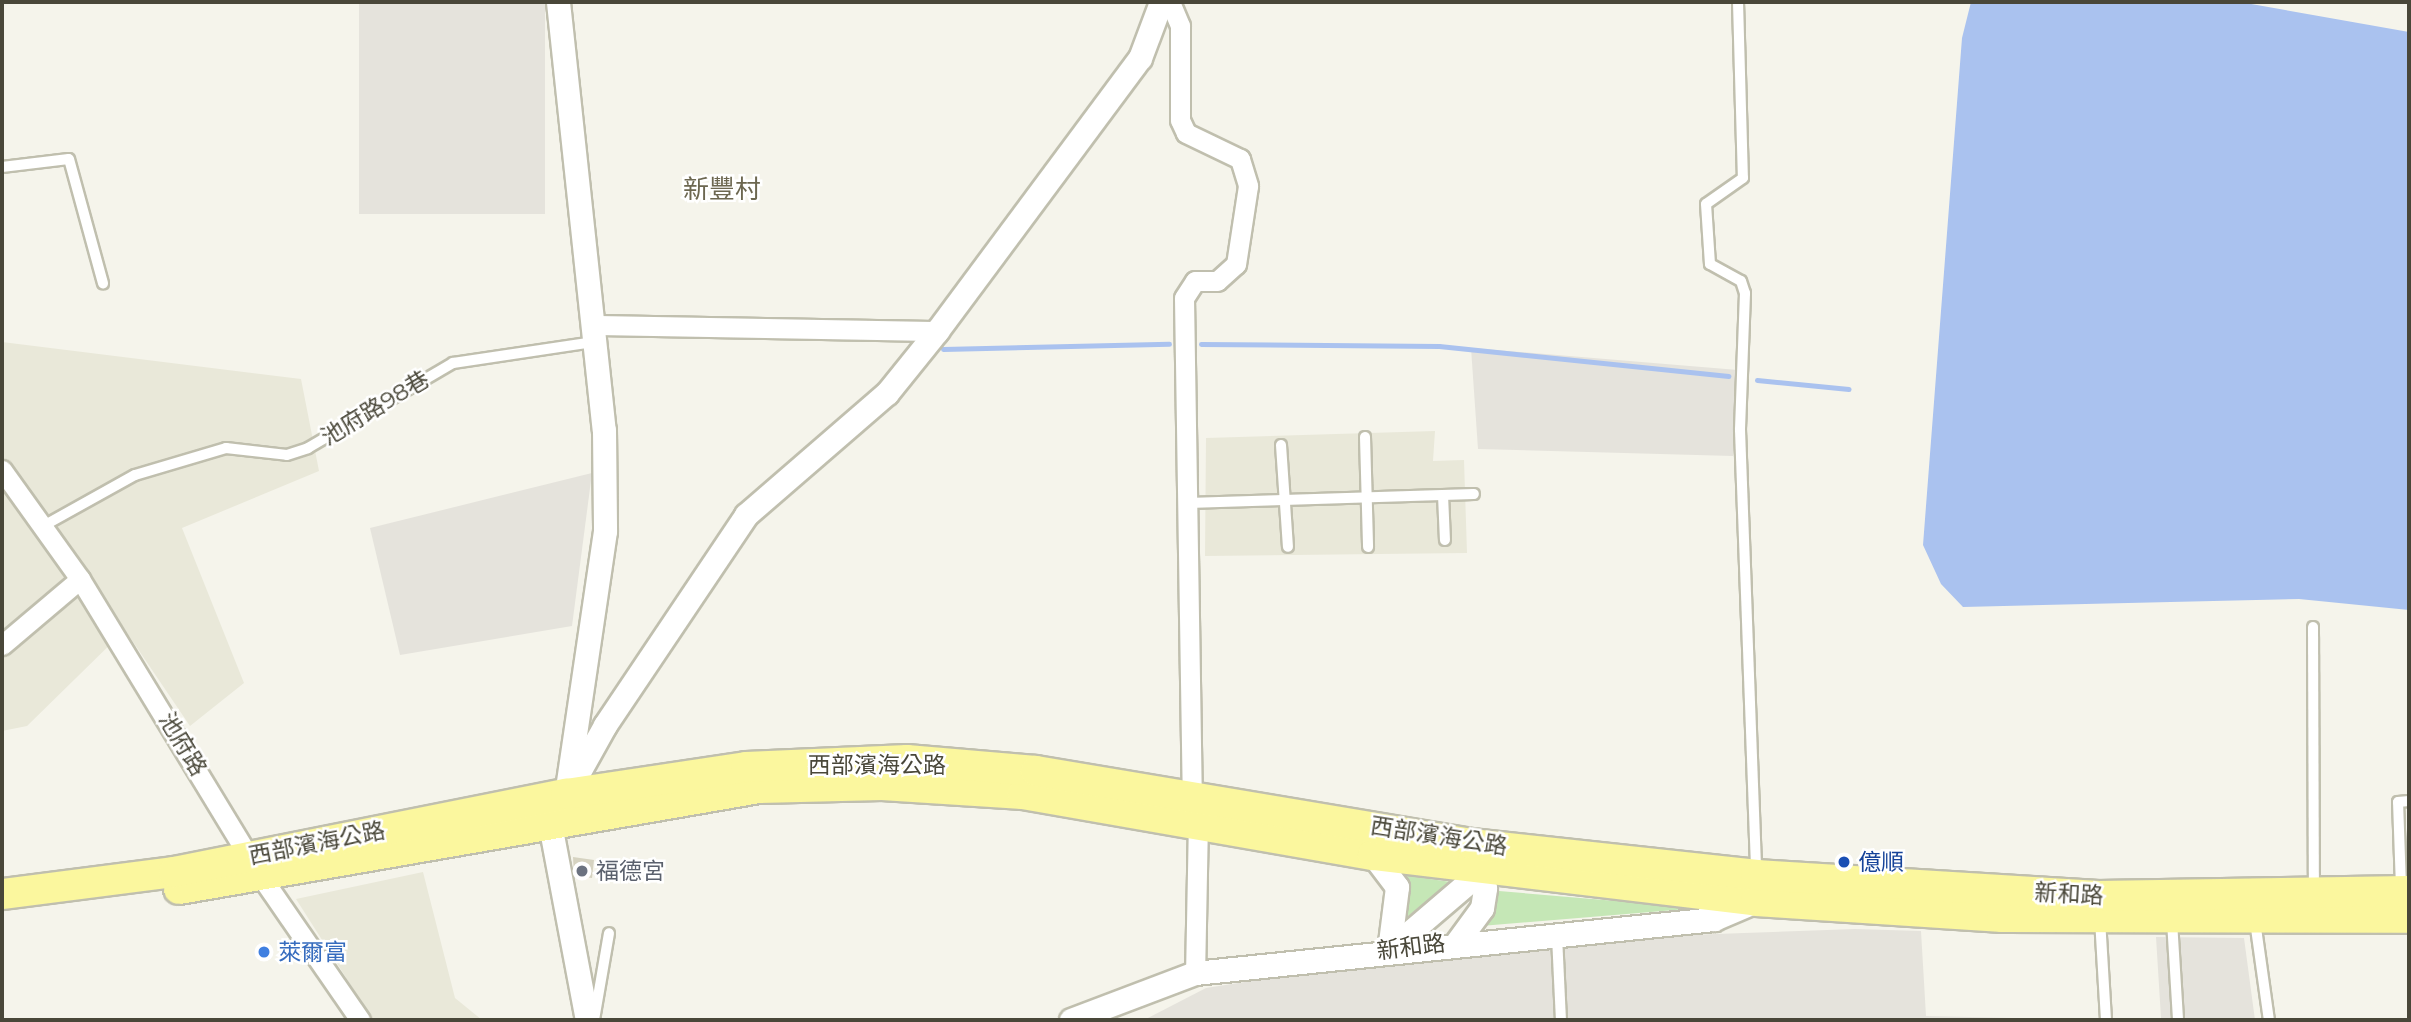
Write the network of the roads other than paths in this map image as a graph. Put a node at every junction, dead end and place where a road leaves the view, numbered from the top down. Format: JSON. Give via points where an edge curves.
{"nodes":[{"id":1,"x":558,"y":2,"type":"edge"},
{"id":2,"x":1161,"y":2,"type":"edge"},
{"id":3,"x":1170,"y":2,"type":"edge"},
{"id":4,"x":1738,"y":2,"type":"edge"},
{"id":5,"x":2,"y":167,"type":"edge"},
{"id":6,"x":103,"y":283,"type":"dead end"},
{"id":7,"x":937,"y":331,"type":"junction"},
{"id":8,"x":593,"y":334,"type":"junction"},
{"id":9,"x":1365,"y":437,"type":"dead end"},
{"id":10,"x":1281,"y":445,"type":"dead end"},
{"id":11,"x":2,"y":470,"type":"edge"},
{"id":12,"x":1474,"y":494,"type":"dead end"},
{"id":13,"x":1443,"y":495,"type":"junction"},
{"id":14,"x":1368,"y":497,"type":"junction"},
{"id":15,"x":1287,"y":500,"type":"junction"},
{"id":16,"x":1188,"y":503,"type":"junction"},
{"id":17,"x":45,"y":525,"type":"junction"},
{"id":18,"x":1445,"y":540,"type":"dead end"},
{"id":19,"x":1288,"y":547,"type":"dead end"},
{"id":20,"x":1368,"y":547,"type":"dead end"},
{"id":21,"x":80,"y":579,"type":"junction"},
{"id":22,"x":2313,"y":627,"type":"dead end"},
{"id":23,"x":2,"y":645,"type":"edge"},
{"id":24,"x":566,"y":794,"type":"junction"},
{"id":25,"x":2409,"y":802,"type":"edge"},
{"id":26,"x":1195,"y":807,"type":"junction"},
{"id":27,"x":550,"y":824,"type":"junction"},
{"id":28,"x":1373,"y":855,"type":"junction"},
{"id":29,"x":1476,"y":856,"type":"junction"},
{"id":30,"x":257,"y":867,"type":"junction"},
{"id":31,"x":1756,"y":888,"type":"junction"},
{"id":32,"x":2,"y":894,"type":"edge"},
{"id":33,"x":2407,"y":900,"type":"edge"},
{"id":34,"x":2314,"y":906,"type":"junction"},
{"id":35,"x":2099,"y":908,"type":"junction"},
{"id":36,"x":2,"y":912,"type":"edge"},
{"id":37,"x":2172,"y":920,"type":"junction"},
{"id":38,"x":2255,"y":921,"type":"junction"},
{"id":39,"x":609,"y":933,"type":"dead end"},
{"id":40,"x":1557,"y":935,"type":"junction"},
{"id":41,"x":1457,"y":942,"type":"junction"},
{"id":42,"x":1389,"y":950,"type":"junction"},
{"id":43,"x":1195,"y":972,"type":"junction"},
{"id":44,"x":360,"y":1020,"type":"edge"},
{"id":45,"x":587,"y":1020,"type":"edge"},
{"id":46,"x":594,"y":1020,"type":"edge"},
{"id":47,"x":1071,"y":1020,"type":"edge"},
{"id":48,"x":1561,"y":1020,"type":"edge"},
{"id":49,"x":2106,"y":1020,"type":"edge"},
{"id":50,"x":2178,"y":1020,"type":"edge"},
{"id":51,"x":2269,"y":1020,"type":"edge"}],
"edges":[{"from":1,"to":8,"type":"street"},
{"from":2,"to":7,"type":"street","via":[[1140,58]]},
{"from":3,"to":16,"type":"street","via":[[1180,26],[1180,120],[1186,133],[1240,159],[1248,186],[1236,264],[1217,281],[1195,281],[1185,292]]},
{"from":4,"to":31,"type":"lane","via":[[1743,178],[1706,204],[1710,264],[1741,281],[1745,293],[1740,430]]},
{"from":5,"to":6,"type":"lane","via":[[69,159]]},
{"from":7,"to":8,"type":"street"},
{"from":7,"to":24,"type":"street","via":[[887,393],[746,515],[605,725]]},
{"from":8,"to":17,"type":"lane","name":"池府路98巷","via":[[453,363],[308,448],[287,455],[226,448],[105,488]]},
{"from":8,"to":24,"type":"street","via":[[604,430],[605,531]]},
{"from":9,"to":14,"type":"lane"},
{"from":10,"to":15,"type":"lane"},
{"from":11,"to":17,"type":"street","name":"池府路"},
{"from":12,"to":13,"type":"lane"},
{"from":13,"to":14,"type":"lane"},
{"from":13,"to":18,"type":"lane"},
{"from":14,"to":15,"type":"lane"},
{"from":14,"to":20,"type":"lane"},
{"from":15,"to":16,"type":"lane"},
{"from":15,"to":19,"type":"lane"},
{"from":16,"to":26,"type":"street"},
{"from":17,"to":21,"type":"street","name":"池府路"},
{"from":21,"to":23,"type":"street"},
{"from":21,"to":30,"type":"street","name":"池府路"},
{"from":22,"to":34,"type":"lane"},
{"from":24,"to":26,"type":"main road","name":"西部濱海公路","via":[[746,767],[907,760],[1036,771]]},
{"from":24,"to":27,"type":"street"},
{"from":24,"to":30,"type":"main road","name":"西部濱海公路"},
{"from":25,"to":33,"type":"lane","via":[[2398,802]]},
{"from":26,"to":27,"type":"main road","name":"西部濱海公路","via":[[882,785],[759,788]]},
{"from":26,"to":28,"type":"main road","name":"西部濱海公路"},
{"from":26,"to":29,"type":"main road","name":"西部濱海公路"},
{"from":26,"to":43,"type":"street"},
{"from":27,"to":30,"type":"main road","name":"西部濱海公路"},
{"from":27,"to":45,"type":"street"},
{"from":28,"to":29,"type":"main road","name":"西部濱海公路"},
{"from":28,"to":42,"type":"street","via":[[1397,887]]},
{"from":29,"to":31,"type":"main road","name":"西部濱海公路"},
{"from":29,"to":31,"type":"main road","name":"西部濱海公路","via":[[1519,850]]},
{"from":29,"to":41,"type":"street","via":[[1485,888],[1482,908]]},
{"from":29,"to":42,"type":"street"},
{"from":30,"to":32,"type":"main road","name":"西部濱海公路"},
{"from":30,"to":36,"type":"main road","name":"西部濱海公路"},
{"from":30,"to":44,"type":"street","name":"池府路"},
{"from":31,"to":35,"type":"main road","name":"新和路"},
{"from":31,"to":40,"type":"street","name":"新和路","via":[[1714,919]]},
{"from":33,"to":34,"type":"main road","name":"新和路"},
{"from":34,"to":35,"type":"main road","name":"新和路"},
{"from":34,"to":38,"type":"main road","name":"新和路"},
{"from":35,"to":37,"type":"main road","name":"新和路"},
{"from":35,"to":49,"type":"lane"},
{"from":37,"to":38,"type":"main road","name":"新和路"},
{"from":37,"to":50,"type":"lane"},
{"from":38,"to":51,"type":"lane"},
{"from":39,"to":46,"type":"lane"},
{"from":40,"to":41,"type":"street","name":"新和路"},
{"from":40,"to":48,"type":"lane"},
{"from":41,"to":42,"type":"street","name":"新和路"},
{"from":42,"to":43,"type":"street","name":"新和路"},
{"from":43,"to":47,"type":"street","name":"新和路"}]}
